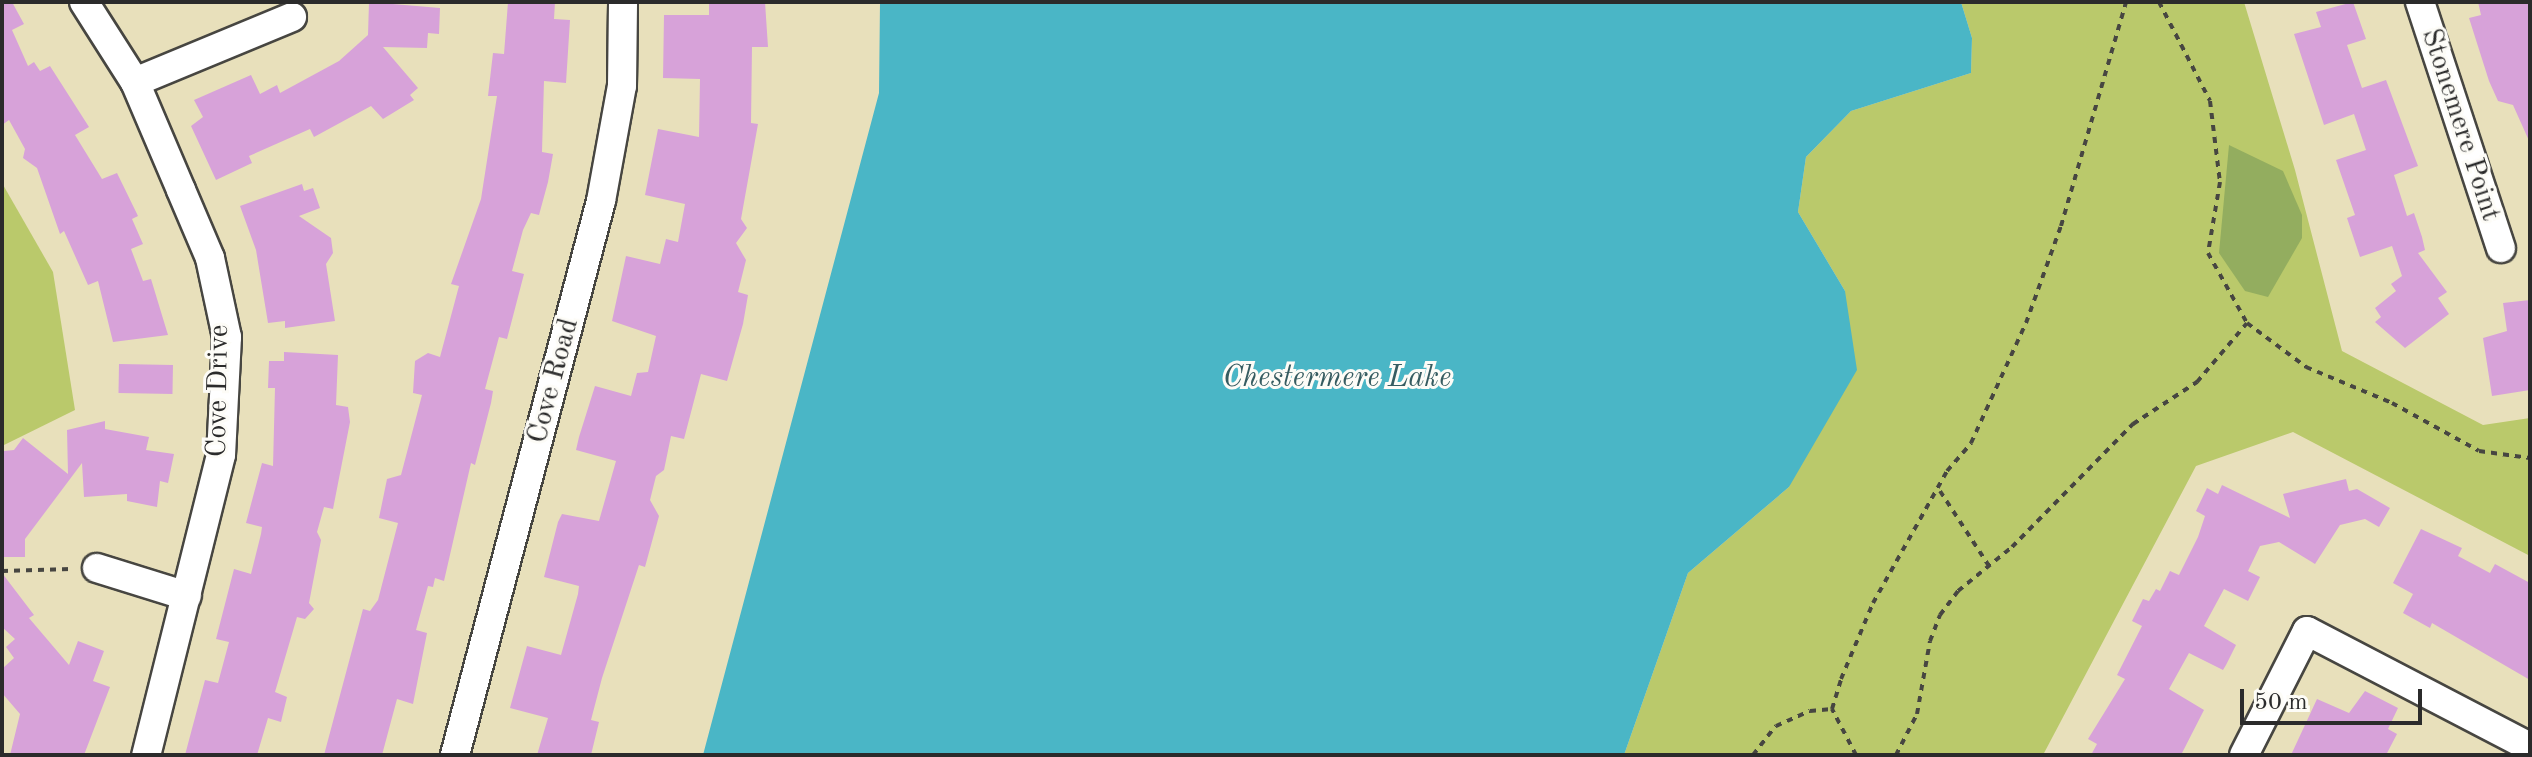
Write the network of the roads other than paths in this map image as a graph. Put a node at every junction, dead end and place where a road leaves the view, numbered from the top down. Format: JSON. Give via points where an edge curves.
{"nodes":[{"id":1,"x":84,"y":2,"type":"edge"},
{"id":2,"x":623,"y":2,"type":"edge"},
{"id":3,"x":2420,"y":2,"type":"edge"},
{"id":4,"x":292,"y":17,"type":"dead end"},
{"id":5,"x":135,"y":82,"type":"junction"},
{"id":6,"x":2501,"y":248,"type":"dead end"},
{"id":7,"x":97,"y":568,"type":"road end"},
{"id":8,"x":187,"y":596,"type":"junction"},
{"id":9,"x":2530,"y":747,"type":"edge"},
{"id":10,"x":146,"y":755,"type":"edge"},
{"id":11,"x":455,"y":755,"type":"edge"},
{"id":12,"x":2244,"y":755,"type":"edge"}],
"edges":[{"from":1,"to":5,"type":"street","name":"Cove Drive"},
{"from":2,"to":11,"type":"street","name":"Cove Road","via":[[622,86],[601,201]]},
{"from":3,"to":6,"type":"street","name":"Stonemere Point"},
{"from":4,"to":5,"type":"street"},
{"from":5,"to":8,"type":"street","name":"Cove Drive","via":[[210,258],[227,337],[221,455]]},
{"from":7,"to":8,"type":"street"},
{"from":8,"to":10,"type":"street","name":"Cove Drive"},
{"from":9,"to":12,"type":"street","via":[[2307,631]]}]}
